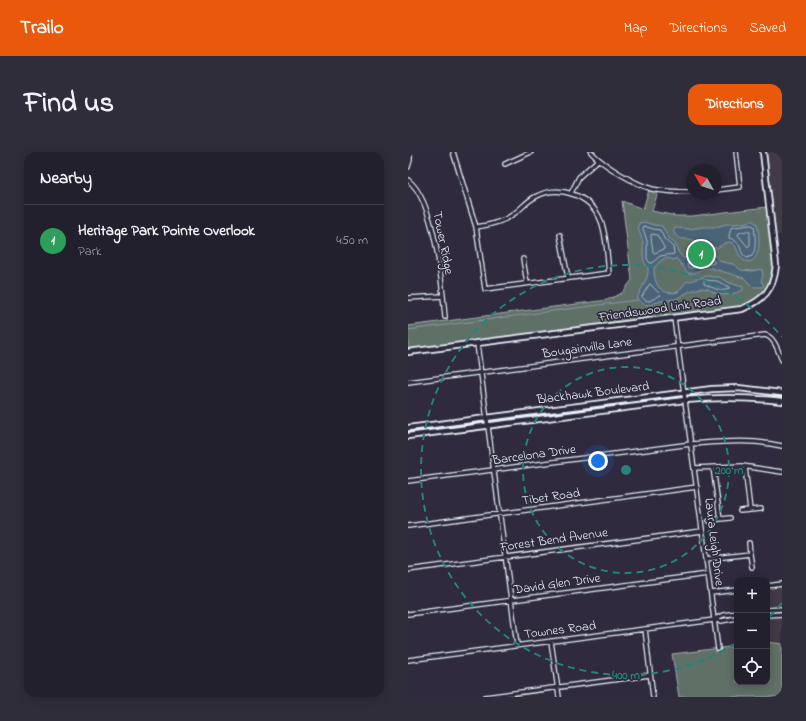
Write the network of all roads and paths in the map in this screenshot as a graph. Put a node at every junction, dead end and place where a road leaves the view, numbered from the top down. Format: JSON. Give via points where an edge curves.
{"nodes":[{"id":1,"x":410,"y":152,"type":"edge"},
{"id":2,"x":453,"y":152,"type":"edge"},
{"id":3,"x":531,"y":152,"type":"edge"},
{"id":4,"x":591,"y":152,"type":"edge"},
{"id":5,"x":736,"y":152,"type":"edge"},
{"id":6,"x":762,"y":152,"type":"edge"},
{"id":7,"x":598,"y":160,"type":"junction"},
{"id":8,"x":505,"y":164,"type":"dead end"},
{"id":9,"x":408,"y":166,"type":"edge"},
{"id":10,"x":408,"y":180,"type":"edge"},
{"id":11,"x":722,"y":189,"type":"edge"},
{"id":12,"x":686,"y":192,"type":"edge"},
{"id":13,"x":571,"y":193,"type":"junction"},
{"id":14,"x":476,"y":227,"type":"junction"},
{"id":15,"x":560,"y":235,"type":"dead end"},
{"id":16,"x":523,"y":259,"type":"dead end"},
{"id":17,"x":568,"y":278,"type":"junction"},
{"id":18,"x":527,"y":283,"type":"junction"},
{"id":19,"x":443,"y":296,"type":"junction"},
{"id":20,"x":408,"y":298,"type":"edge"},
{"id":21,"x":446,"y":317,"type":"dead end"},
{"id":22,"x":674,"y":318,"type":"junction"},
{"id":23,"x":477,"y":344,"type":"junction"},
{"id":24,"x":678,"y":346,"type":"junction"},
{"id":25,"x":408,"y":352,"type":"edge"},
{"id":26,"x":782,"y":360,"type":"edge"},
{"id":27,"x":480,"y":372,"type":"junction"},
{"id":28,"x":408,"y":382,"type":"edge"},
{"id":29,"x":684,"y":392,"type":"junction"},
{"id":30,"x":782,"y":393,"type":"edge"},
{"id":31,"x":685,"y":400,"type":"junction"},
{"id":32,"x":782,"y":401,"type":"edge"},
{"id":33,"x":593,"y":404,"type":"junction"},
{"id":34,"x":547,"y":410,"type":"junction"},
{"id":35,"x":594,"y":412,"type":"junction"},
{"id":36,"x":487,"y":418,"type":"junction"},
{"id":37,"x":548,"y":418,"type":"junction"},
{"id":38,"x":435,"y":424,"type":"junction"},
{"id":39,"x":488,"y":425,"type":"junction"},
{"id":40,"x":408,"y":428,"type":"edge"},
{"id":41,"x":437,"y":433,"type":"junction"},
{"id":42,"x":408,"y":436,"type":"edge"},
{"id":43,"x":691,"y":444,"type":"junction"},
{"id":44,"x":782,"y":446,"type":"edge"},
{"id":45,"x":713,"y":467,"type":"junction"},
{"id":46,"x":745,"y":467,"type":"junction"},
{"id":47,"x":694,"y":468,"type":"junction"},
{"id":48,"x":493,"y":470,"type":"junction"},
{"id":49,"x":782,"y":472,"type":"edge"},
{"id":50,"x":408,"y":481,"type":"edge"},
{"id":51,"x":697,"y":488,"type":"junction"},
{"id":52,"x":761,"y":508,"type":"dead end"},
{"id":53,"x":750,"y":510,"type":"junction"},
{"id":54,"x":740,"y":511,"type":"dead end"},
{"id":55,"x":499,"y":514,"type":"junction"},
{"id":56,"x":730,"y":518,"type":"dead end"},
{"id":57,"x":720,"y":519,"type":"junction"},
{"id":58,"x":709,"y":521,"type":"dead end"},
{"id":59,"x":408,"y":526,"type":"edge"},
{"id":60,"x":702,"y":530,"type":"junction"},
{"id":61,"x":749,"y":543,"type":"dead end"},
{"id":62,"x":750,"y":554,"type":"junction"},
{"id":63,"x":505,"y":557,"type":"junction"},
{"id":64,"x":706,"y":560,"type":"junction"},
{"id":65,"x":752,"y":567,"type":"dead end"},
{"id":66,"x":408,"y":570,"type":"edge"},
{"id":67,"x":708,"y":574,"type":"junction"},
{"id":68,"x":782,"y":584,"type":"edge"},
{"id":69,"x":770,"y":586,"type":"edge"},
{"id":70,"x":734,"y":590,"type":"edge"},
{"id":71,"x":710,"y":593,"type":"junction"},
{"id":72,"x":511,"y":600,"type":"junction"},
{"id":73,"x":782,"y":609,"type":"edge"},
{"id":74,"x":770,"y":610,"type":"edge"},
{"id":75,"x":408,"y":614,"type":"edge"},
{"id":76,"x":734,"y":614,"type":"edge"},
{"id":77,"x":782,"y":614,"type":"edge"},
{"id":78,"x":770,"y":615,"type":"edge"},
{"id":79,"x":734,"y":619,"type":"edge"},
{"id":80,"x":714,"y":620,"type":"junction"},
{"id":81,"x":645,"y":629,"type":"junction"},
{"id":82,"x":551,"y":641,"type":"junction"},
{"id":83,"x":517,"y":645,"type":"junction"},
{"id":84,"x":718,"y":649,"type":"dead end"},
{"id":85,"x":408,"y":660,"type":"edge"},
{"id":86,"x":650,"y":675,"type":"junction"},
{"id":87,"x":558,"y":688,"type":"junction"},
{"id":88,"x":485,"y":697,"type":"edge"},
{"id":89,"x":559,"y":697,"type":"edge"},
{"id":90,"x":653,"y":697,"type":"edge"}],
"edges":[{"from":1,"to":9,"type":"street"},
{"from":2,"to":14,"type":"street"},
{"from":3,"to":8,"type":"street"},
{"from":4,"to":7,"type":"street"},
{"from":5,"to":11,"type":"street","via":[[740,187]]},
{"from":6,"to":22,"type":"main road","name":"Friendswood Link Road","via":[[776,259],[776,272],[769,290],[757,302],[742,309]]},
{"from":7,"to":12,"type":"street","via":[[650,189]]},
{"from":7,"to":13,"type":"street","via":[[579,177]]},
{"from":10,"to":19,"type":"street","name":"Tower Ridge","via":[[418,190],[430,218]]},
{"from":13,"to":14,"type":"street","via":[[544,193],[499,222]]},
{"from":13,"to":17,"type":"street","via":[[587,202],[598,214],[604,230],[609,273]]},
{"from":14,"to":18,"type":"street","via":[[485,289]]},
{"from":15,"to":17,"type":"street"},
{"from":16,"to":18,"type":"street"},
{"from":17,"to":18,"type":"street"},
{"from":19,"to":20,"type":"street"},
{"from":19,"to":21,"type":"street","name":"Tower Ridge"},
{"from":22,"to":23,"type":"main road","name":"Friendswood Link Road"},
{"from":22,"to":24,"type":"street","name":"Laura Leigh Drive"},
{"from":23,"to":25,"type":"main road","name":"Friendswood Link Road"},
{"from":23,"to":27,"type":"street"},
{"from":24,"to":26,"type":"street","name":"Bougainvilla Lane","via":[[765,335],[774,342]]},
{"from":24,"to":27,"type":"street","name":"Bougainvilla Lane"},
{"from":24,"to":29,"type":"street","name":"Laura Leigh Drive"},
{"from":27,"to":28,"type":"street","name":"Bougainvilla Lane"},
{"from":27,"to":36,"type":"street"},
{"from":29,"to":30,"type":"main road","name":"Blackhawk Boulevard","via":[[738,388]]},
{"from":29,"to":31,"type":"street","name":"Laura Leigh Drive"},
{"from":29,"to":33,"type":"main road","name":"Blackhawk Boulevard"},
{"from":31,"to":32,"type":"main road","name":"Blackhawk Boulevard","via":[[753,397]]},
{"from":31,"to":35,"type":"main road","name":"Blackhawk Boulevard"},
{"from":31,"to":43,"type":"street","name":"Laura Leigh Drive"},
{"from":33,"to":34,"type":"main road","name":"Blackhawk Boulevard"},
{"from":33,"to":35,"type":"main road"},
{"from":34,"to":36,"type":"main road","name":"Blackhawk Boulevard"},
{"from":34,"to":37,"type":"main road"},
{"from":35,"to":37,"type":"main road","name":"Blackhawk Boulevard"},
{"from":36,"to":38,"type":"main road","name":"Blackhawk Boulevard"},
{"from":36,"to":39,"type":"street"},
{"from":37,"to":39,"type":"main road","name":"Blackhawk Boulevard"},
{"from":38,"to":40,"type":"main road","name":"Blackhawk Boulevard"},
{"from":38,"to":41,"type":"main road"},
{"from":39,"to":41,"type":"main road","name":"Blackhawk Boulevard"},
{"from":39,"to":48,"type":"street"},
{"from":41,"to":42,"type":"main road","name":"Blackhawk Boulevard"},
{"from":43,"to":44,"type":"street","name":"Barcelona Drive","via":[[725,441]]},
{"from":43,"to":47,"type":"street","name":"Laura Leigh Drive"},
{"from":43,"to":48,"type":"street","name":"Barcelona Drive"},
{"from":45,"to":46,"type":"street"},
{"from":45,"to":47,"type":"street"},
{"from":45,"to":57,"type":"street"},
{"from":46,"to":49,"type":"street"},
{"from":46,"to":53,"type":"street"},
{"from":47,"to":51,"type":"street","name":"Laura Leigh Drive"},
{"from":48,"to":50,"type":"street","name":"Barcelona Drive"},
{"from":48,"to":55,"type":"street"},
{"from":51,"to":55,"type":"street","name":"Tibet Road"},
{"from":51,"to":60,"type":"street","name":"Laura Leigh Drive"},
{"from":52,"to":53,"type":"street"},
{"from":53,"to":54,"type":"street"},
{"from":55,"to":59,"type":"street","name":"Tibet Road"},
{"from":55,"to":63,"type":"street"},
{"from":56,"to":57,"type":"street"},
{"from":57,"to":58,"type":"street"},
{"from":60,"to":63,"type":"street","name":"Forest Bend Avenue"},
{"from":60,"to":64,"type":"street","name":"Laura Leigh Drive"},
{"from":61,"to":62,"type":"street"},
{"from":62,"to":64,"type":"street"},
{"from":62,"to":65,"type":"street"},
{"from":63,"to":66,"type":"street","name":"Forest Bend Avenue"},
{"from":63,"to":72,"type":"street"},
{"from":64,"to":67,"type":"street","name":"Laura Leigh Drive"},
{"from":67,"to":71,"type":"street","name":"Laura Leigh Drive"},
{"from":67,"to":72,"type":"street","name":"David Glen Drive"},
{"from":68,"to":69,"type":"street"},
{"from":70,"to":71,"type":"street"},
{"from":71,"to":80,"type":"street","name":"Laura Leigh Drive"},
{"from":72,"to":75,"type":"street","name":"David Glen Drive"},
{"from":72,"to":83,"type":"street"},
{"from":73,"to":74,"type":"street"},
{"from":76,"to":80,"type":"street","name":"Townes Road","via":[[723,615]]},
{"from":77,"to":78,"type":"street"},
{"from":79,"to":80,"type":"street","name":"Townes Road"},
{"from":80,"to":81,"type":"street","name":"Townes Road"},
{"from":80,"to":84,"type":"street","name":"Laura Leigh Drive"},
{"from":81,"to":82,"type":"street","name":"Townes Road"},
{"from":81,"to":86,"type":"street"},
{"from":82,"to":83,"type":"street","name":"Townes Road"},
{"from":82,"to":87,"type":"street"},
{"from":83,"to":85,"type":"street","name":"Townes Road"},
{"from":86,"to":87,"type":"street"},
{"from":86,"to":90,"type":"street"},
{"from":87,"to":88,"type":"street"},
{"from":87,"to":89,"type":"street"}]}
